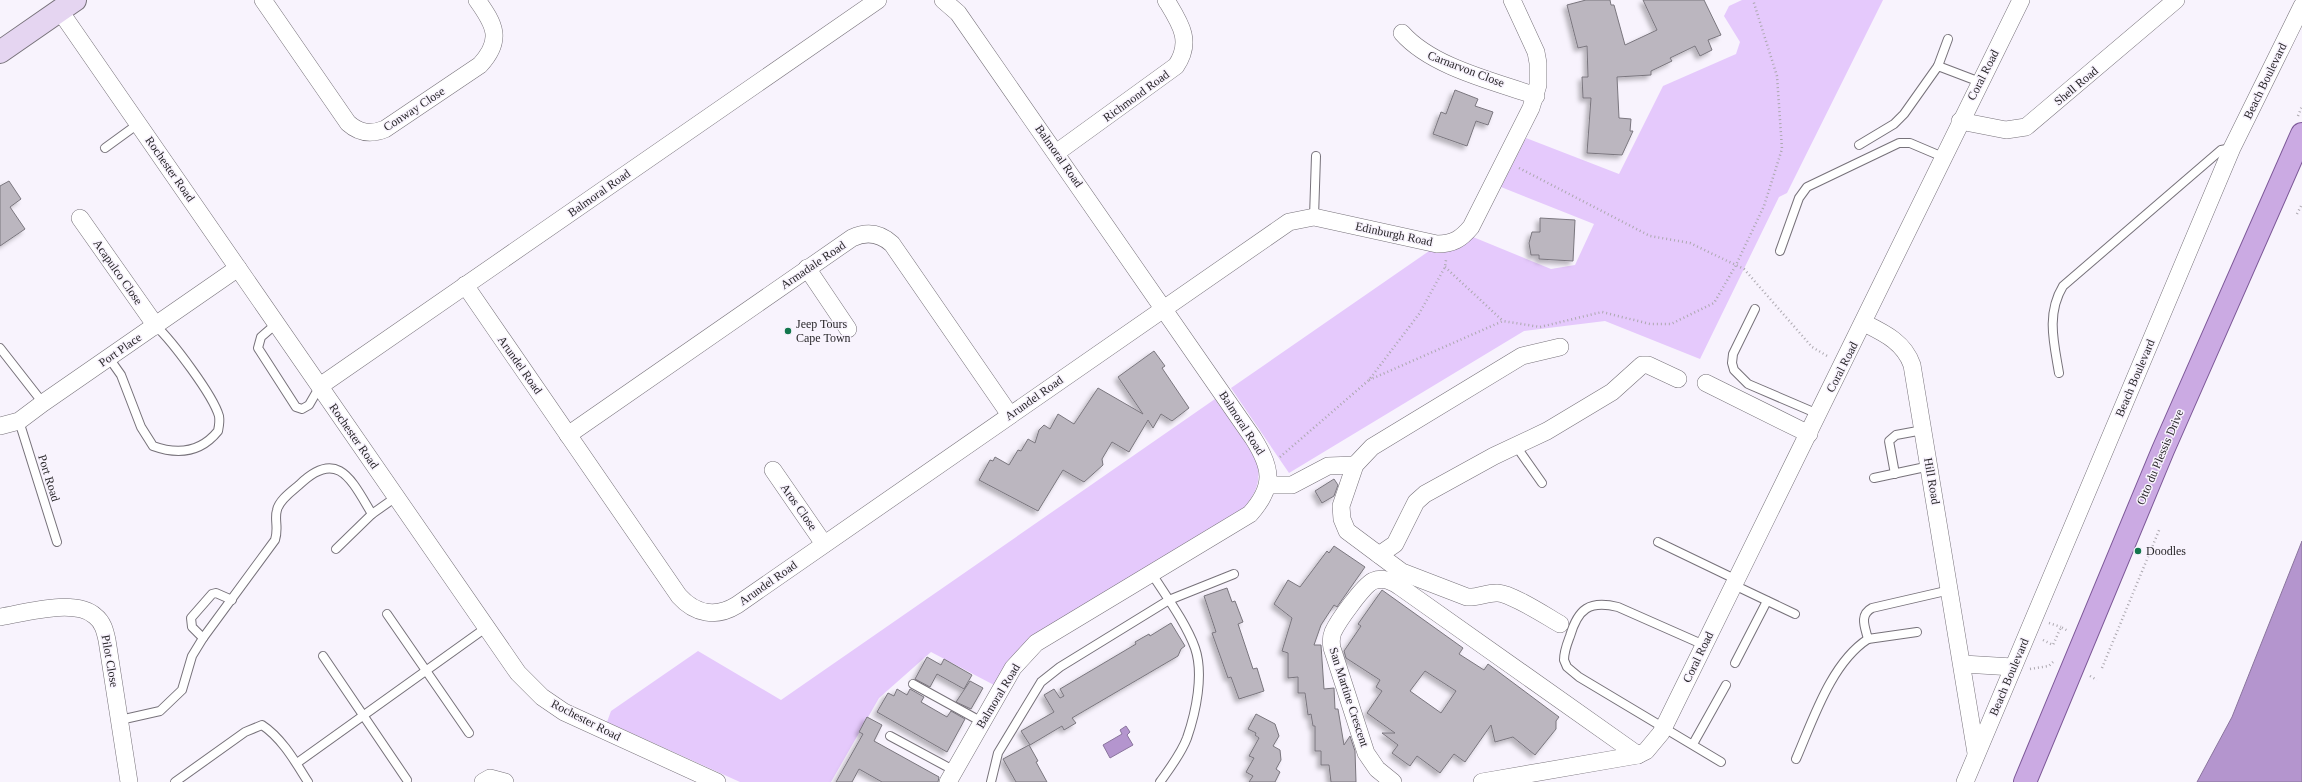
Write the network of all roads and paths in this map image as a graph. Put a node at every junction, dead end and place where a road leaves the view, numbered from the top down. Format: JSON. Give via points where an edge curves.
{"nodes":[{"id":1,"x":263,"y":0,"type":"edge"},
{"id":2,"x":477,"y":0,"type":"edge"},
{"id":3,"x":878,"y":0,"type":"edge"},
{"id":4,"x":943,"y":0,"type":"edge"},
{"id":5,"x":1166,"y":0,"type":"edge"},
{"id":6,"x":1512,"y":0,"type":"edge"},
{"id":7,"x":1753,"y":0,"type":"edge"},
{"id":8,"x":2021,"y":0,"type":"edge"},
{"id":9,"x":2176,"y":0,"type":"edge"},
{"id":10,"x":67,"y":5,"type":"edge"},
{"id":11,"x":2302,"y":6,"type":"edge"},
{"id":12,"x":1402,"y":33,"type":"dead end"},
{"id":13,"x":1948,"y":39,"type":"dead end"},
{"id":14,"x":0,"y":52,"type":"edge"},
{"id":15,"x":1938,"y":66,"type":"junction"},
{"id":16,"x":1980,"y":82,"type":"junction"},
{"id":17,"x":1536,"y":96,"type":"junction"},
{"id":18,"x":1960,"y":122,"type":"junction"},
{"id":19,"x":138,"y":124,"type":"junction"},
{"id":20,"x":2302,"y":134,"type":"edge"},
{"id":21,"x":1859,"y":145,"type":"dead end"},
{"id":22,"x":105,"y":148,"type":"dead end"},
{"id":23,"x":2232,"y":148,"type":"junction"},
{"id":24,"x":1056,"y":153,"type":"junction"},
{"id":25,"x":1316,"y":156,"type":"dead end"},
{"id":26,"x":1943,"y":157,"type":"junction"},
{"id":27,"x":1505,"y":159,"type":"junction"},
{"id":28,"x":2302,"y":204,"type":"edge"},
{"id":29,"x":2298,"y":214,"type":"dead end"},
{"id":30,"x":1314,"y":217,"type":"junction"},
{"id":31,"x":80,"y":218,"type":"dead end"},
{"id":32,"x":1449,"y":244,"type":"junction"},
{"id":33,"x":1780,"y":251,"type":"dead end"},
{"id":34,"x":1736,"y":265,"type":"junction"},
{"id":35,"x":1445,"y":267,"type":"junction"},
{"id":36,"x":238,"y":268,"type":"junction"},
{"id":37,"x":807,"y":268,"type":"junction"},
{"id":38,"x":465,"y":285,"type":"junction"},
{"id":39,"x":1755,"y":308,"type":"dead end"},
{"id":40,"x":1163,"y":309,"type":"junction"},
{"id":41,"x":1503,"y":321,"type":"junction"},
{"id":42,"x":1864,"y":323,"type":"junction"},
{"id":43,"x":276,"y":324,"type":"junction"},
{"id":44,"x":156,"y":326,"type":"junction"},
{"id":45,"x":848,"y":329,"type":"dead end"},
{"id":46,"x":1560,"y":347,"type":"dead end"},
{"id":47,"x":0,"y":348,"type":"edge"},
{"id":48,"x":110,"y":358,"type":"junction"},
{"id":49,"x":1843,"y":365,"type":"junction"},
{"id":50,"x":2059,"y":373,"type":"dead end"},
{"id":51,"x":1678,"y":379,"type":"dead end"},
{"id":52,"x":1369,"y":380,"type":"junction"},
{"id":53,"x":1706,"y":383,"type":"dead end"},
{"id":54,"x":320,"y":386,"type":"junction"},
{"id":55,"x":43,"y":403,"type":"junction"},
{"id":56,"x":1818,"y":414,"type":"junction"},
{"id":57,"x":1010,"y":415,"type":"junction"},
{"id":58,"x":19,"y":422,"type":"junction"},
{"id":59,"x":0,"y":426,"type":"edge"},
{"id":60,"x":1924,"y":430,"type":"junction"},
{"id":61,"x":1809,"y":434,"type":"junction"},
{"id":62,"x":568,"y":435,"type":"junction"},
{"id":63,"x":1516,"y":446,"type":"junction"},
{"id":64,"x":1354,"y":465,"type":"junction"},
{"id":65,"x":1930,"y":466,"type":"junction"},
{"id":66,"x":1268,"y":467,"type":"junction"},
{"id":67,"x":773,"y":470,"type":"dead end"},
{"id":68,"x":1895,"y":474,"type":"junction"},
{"id":69,"x":1874,"y":478,"type":"dead end"},
{"id":70,"x":1542,"y":483,"type":"dead end"},
{"id":71,"x":1268,"y":485,"type":"junction"},
{"id":72,"x":396,"y":497,"type":"junction"},
{"id":73,"x":372,"y":514,"type":"junction"},
{"id":74,"x":2160,"y":528,"type":"dead end"},
{"id":75,"x":57,"y":542,"type":"dead end"},
{"id":76,"x":1658,"y":542,"type":"dead end"},
{"id":77,"x":824,"y":544,"type":"junction"},
{"id":78,"x":336,"y":549,"type":"dead end"},
{"id":79,"x":1379,"y":555,"type":"junction"},
{"id":80,"x":1152,"y":574,"type":"junction"},
{"id":81,"x":1234,"y":574,"type":"dead end"},
{"id":82,"x":1735,"y":582,"type":"junction"},
{"id":83,"x":1951,"y":590,"type":"junction"},
{"id":84,"x":232,"y":600,"type":"junction"},
{"id":85,"x":1169,"y":600,"type":"junction"},
{"id":86,"x":1768,"y":601,"type":"junction"},
{"id":87,"x":387,"y":614,"type":"dead end"},
{"id":88,"x":1795,"y":614,"type":"dead end"},
{"id":89,"x":2049,"y":616,"type":"dead end"},
{"id":90,"x":0,"y":617,"type":"edge"},
{"id":91,"x":1560,"y":624,"type":"dead end"},
{"id":92,"x":2054,"y":624,"type":"dead end"},
{"id":93,"x":487,"y":627,"type":"junction"},
{"id":94,"x":2045,"y":627,"type":"dead end"},
{"id":95,"x":2061,"y":627,"type":"junction"},
{"id":96,"x":1917,"y":632,"type":"dead end"},
{"id":97,"x":2042,"y":633,"type":"dead end"},
{"id":98,"x":2066,"y":636,"type":"dead end"},
{"id":99,"x":203,"y":638,"type":"junction"},
{"id":100,"x":1868,"y":639,"type":"junction"},
{"id":101,"x":1704,"y":645,"type":"junction"},
{"id":102,"x":323,"y":656,"type":"dead end"},
{"id":103,"x":2059,"y":662,"type":"dead end"},
{"id":104,"x":1735,"y":663,"type":"dead end"},
{"id":105,"x":1963,"y":664,"type":"junction"},
{"id":106,"x":2013,"y":667,"type":"junction"},
{"id":107,"x":2102,"y":668,"type":"dead end"},
{"id":108,"x":426,"y":671,"type":"junction"},
{"id":109,"x":2091,"y":677,"type":"dead end"},
{"id":110,"x":2097,"y":680,"type":"dead end"},
{"id":111,"x":913,"y":684,"type":"dead end"},
{"id":112,"x":1726,"y":685,"type":"dead end"},
{"id":113,"x":363,"y":717,"type":"junction"},
{"id":114,"x":120,"y":720,"type":"junction"},
{"id":115,"x":982,"y":722,"type":"junction"},
{"id":116,"x":1663,"y":730,"type":"junction"},
{"id":117,"x":469,"y":733,"type":"dead end"},
{"id":118,"x":890,"y":736,"type":"dead end"},
{"id":119,"x":1693,"y":744,"type":"junction"},
{"id":120,"x":1976,"y":754,"type":"junction"},
{"id":121,"x":1638,"y":755,"type":"junction"},
{"id":122,"x":1796,"y":758,"type":"dead end"},
{"id":123,"x":1722,"y":762,"type":"dead end"},
{"id":124,"x":297,"y":764,"type":"junction"},
{"id":125,"x":952,"y":776,"type":"edge"},
{"id":126,"x":407,"y":780,"type":"dead end"},
{"id":127,"x":129,"y":782,"type":"edge"},
{"id":128,"x":175,"y":782,"type":"edge"},
{"id":129,"x":308,"y":782,"type":"edge"},
{"id":130,"x":484,"y":782,"type":"edge"},
{"id":131,"x":505,"y":782,"type":"edge"},
{"id":132,"x":717,"y":782,"type":"edge"},
{"id":133,"x":991,"y":782,"type":"edge"},
{"id":134,"x":1160,"y":782,"type":"edge"},
{"id":135,"x":1393,"y":782,"type":"edge"},
{"id":136,"x":1482,"y":782,"type":"edge"},
{"id":137,"x":1965,"y":782,"type":"edge"},
{"id":138,"x":2025,"y":782,"type":"edge"}],
"edges":[{"from":1,"to":2,"type":"street","name":"Conway Close","via":[[348,123],[354,129],[368,133],[385,129],[480,65],[489,55],[495,35],[493,25]]},
{"from":3,"to":38,"type":"street","name":"Balmoral Road"},
{"from":4,"to":24,"type":"street","name":"Balmoral Road","via":[[958,13]]},
{"from":5,"to":24,"type":"street","name":"Richmond Road","via":[[1181,26],[1184,38],[1184,50],[1176,66]]},
{"from":6,"to":17,"type":"street","name":"Edinburgh Road","via":[[1536,52],[1539,74]]},
{"from":7,"to":34,"type":"path","via":[[1777,76],[1782,149],[1764,206]]},
{"from":8,"to":16,"type":"street","name":"Coral Road"},
{"from":9,"to":18,"type":"street","name":"Shell Road","via":[[2026,127],[2006,130]]},
{"from":10,"to":14,"type":"street"},
{"from":10,"to":19,"type":"street","name":"Rochester Road"},
{"from":11,"to":23,"type":"street","name":"Beach Boulevard"},
{"from":12,"to":17,"type":"street","name":"Carnarvon Close","via":[[1412,45],[1431,57]]},
{"from":13,"to":15,"type":"lane"},
{"from":15,"to":16,"type":"lane"},
{"from":15,"to":21,"type":"lane","via":[[1904,114],[1894,124]]},
{"from":16,"to":18,"type":"street","name":"Coral Road"},
{"from":17,"to":27,"type":"street","name":"Edinburgh Road"},
{"from":18,"to":26,"type":"street","name":"Coral Road"},
{"from":19,"to":22,"type":"lane"},
{"from":19,"to":36,"type":"street","name":"Rochester Road"},
{"from":20,"to":138,"type":"main road","name":"Otto du Plessis Drive","via":[[2166,443]]},
{"from":23,"to":50,"type":"lane","via":[[2221,150],[2062,286],[2051,318]]},
{"from":23,"to":106,"type":"street","name":"Beach Boulevard"},
{"from":24,"to":40,"type":"street","name":"Balmoral Road"},
{"from":25,"to":30,"type":"lane"},
{"from":26,"to":33,"type":"lane","via":[[1910,143],[1899,143],[1807,187],[1799,198]]},
{"from":26,"to":42,"type":"street","name":"Coral Road"},
{"from":27,"to":32,"type":"street","name":"Edinburgh Road","via":[[1471,227],[1464,236]]},
{"from":27,"to":34,"type":"path","via":[[1650,236],[1690,243]]},
{"from":28,"to":29,"type":"path"},
{"from":30,"to":32,"type":"street","name":"Edinburgh Road","via":[[1437,244]]},
{"from":30,"to":40,"type":"street","name":"Edinburgh Road","via":[[1289,222]]},
{"from":31,"to":44,"type":"street","name":"Acapulco Close"},
{"from":32,"to":35,"type":"path"},
{"from":34,"to":41,"type":"path","via":[[1714,303],[1671,324],[1650,324],[1602,312],[1540,327]]},
{"from":34,"to":49,"type":"path","via":[[1744,269],[1812,347]]},
{"from":35,"to":41,"type":"path"},
{"from":35,"to":52,"type":"path","via":[[1420,314]]},
{"from":36,"to":43,"type":"street","name":"Rochester Road"},
{"from":36,"to":44,"type":"street","name":"Port Place"},
{"from":37,"to":45,"type":"street"},
{"from":37,"to":57,"type":"street","name":"Armadale Road","via":[[858,235],[870,234],[886,238],[897,250]]},
{"from":37,"to":62,"type":"street","name":"Armadale Road"},
{"from":38,"to":54,"type":"street","name":"Balmoral Road"},
{"from":38,"to":62,"type":"street","name":"Arundel Road"},
{"from":39,"to":56,"type":"lane","via":[[1732,354],[1734,370],[1748,384]]},
{"from":40,"to":57,"type":"street","name":"Arundel Road"},
{"from":40,"to":66,"type":"street","name":"Balmoral Road","via":[[1253,438]]},
{"from":41,"to":52,"type":"path"},
{"from":42,"to":49,"type":"street","name":"Coral Road"},
{"from":42,"to":60,"type":"street","name":"Hill Road","via":[[1895,340],[1908,354]]},
{"from":43,"to":54,"type":"street","name":"Rochester Road"},
{"from":43,"to":54,"type":"lane","via":[[261,337],[259,350],[296,407],[302,409],[309,405]]},
{"from":44,"to":48,"type":"street","name":"Port Place"},
{"from":44,"to":48,"type":"lane","via":[[171,340],[219,416],[218,432],[201,446],[190,451],[154,446],[141,427],[121,375]]},
{"from":46,"to":64,"type":"street","via":[[1536,351],[1511,362],[1372,447]]},
{"from":47,"to":55,"type":"lane"},
{"from":48,"to":55,"type":"street","name":"Port Place"},
{"from":49,"to":56,"type":"street","name":"Coral Road"},
{"from":51,"to":63,"type":"street","via":[[1648,365],[1642,365],[1612,392],[1533,439]]},
{"from":52,"to":66,"type":"path"},
{"from":53,"to":61,"type":"street"},
{"from":54,"to":72,"type":"street","name":"Rochester Road"},
{"from":55,"to":58,"type":"street","name":"Port Place"},
{"from":56,"to":61,"type":"street","name":"Coral Road"},
{"from":57,"to":77,"type":"street","name":"Arundel Road"},
{"from":58,"to":59,"type":"street","name":"Port Place"},
{"from":58,"to":75,"type":"lane","name":"Port Road"},
{"from":60,"to":65,"type":"street","name":"Hill Road"},
{"from":60,"to":68,"type":"lane","via":[[1896,435],[1889,441]]},
{"from":61,"to":82,"type":"street","name":"Coral Road"},
{"from":62,"to":77,"type":"street","name":"Arundel Road","via":[[679,596],[698,611],[714,613],[729,609]]},
{"from":63,"to":70,"type":"lane"},
{"from":63,"to":79,"type":"street","via":[[1420,497],[1395,544]]},
{"from":64,"to":71,"type":"street","via":[[1328,466],[1292,486]]},
{"from":64,"to":79,"type":"street","via":[[1341,506],[1342,519],[1352,536]]},
{"from":65,"to":68,"type":"lane"},
{"from":65,"to":83,"type":"street","name":"Hill Road"},
{"from":66,"to":71,"type":"street","name":"Balmoral Road"},
{"from":67,"to":77,"type":"street","name":"Aros Close"},
{"from":68,"to":69,"type":"lane"},
{"from":71,"to":80,"type":"street","name":"Balmoral Road","via":[[1261,502],[1250,514]]},
{"from":72,"to":73,"type":"lane"},
{"from":72,"to":93,"type":"street","name":"Rochester Road"},
{"from":73,"to":78,"type":"lane"},
{"from":73,"to":84,"type":"lane","via":[[352,481],[338,468],[328,467],[305,479],[280,503],[277,509],[278,526],[275,540]]},
{"from":74,"to":107,"type":"path"},
{"from":76,"to":82,"type":"lane"},
{"from":79,"to":91,"type":"street","via":[[1402,572],[1467,597],[1492,593],[1505,594]]},
{"from":80,"to":85,"type":"lane"},
{"from":80,"to":115,"type":"street","name":"Balmoral Road","via":[[1036,643],[1013,668]]},
{"from":81,"to":85,"type":"lane"},
{"from":82,"to":86,"type":"lane"},
{"from":82,"to":101,"type":"street","name":"Coral Road"},
{"from":83,"to":100,"type":"lane","via":[[1868,610],[1864,622]]},
{"from":83,"to":105,"type":"street","name":"Hill Road"},
{"from":84,"to":99,"type":"lane"},
{"from":84,"to":99,"type":"lane","via":[[216,593],[212,594],[192,618],[194,631]]},
{"from":85,"to":133,"type":"lane","via":[[1060,667],[1041,682],[998,753]]},
{"from":85,"to":134,"type":"lane","via":[[1194,647],[1198,674],[1192,719],[1186,738],[1174,763]]},
{"from":86,"to":88,"type":"lane"},
{"from":86,"to":104,"type":"lane"},
{"from":87,"to":108,"type":"lane"},
{"from":89,"to":94,"type":"path"},
{"from":90,"to":114,"type":"street","name":"Pilot Close","via":[[75,606],[95,615],[103,627],[107,640]]},
{"from":92,"to":95,"type":"path"},
{"from":93,"to":108,"type":"lane"},
{"from":93,"to":132,"type":"street","name":"Rochester Road","via":[[518,673],[529,686],[553,705]]},
{"from":95,"to":97,"type":"path","via":[[2053,645],[2040,639]]},
{"from":95,"to":98,"type":"path","via":[[2068,630]]},
{"from":96,"to":100,"type":"lane"},
{"from":99,"to":114,"type":"lane","via":[[192,656],[182,690],[168,705],[153,714]]},
{"from":100,"to":122,"type":"lane","via":[[1857,646],[1833,679]]},
{"from":101,"to":116,"type":"street","name":"Coral Road"},
{"from":101,"to":116,"type":"lane","via":[[1607,604],[1586,608],[1579,614],[1573,626],[1564,654],[1567,667]]},
{"from":102,"to":113,"type":"lane"},
{"from":103,"to":106,"type":"path","via":[[2055,660],[2049,666],[2032,669]]},
{"from":105,"to":106,"type":"street"},
{"from":105,"to":120,"type":"street","name":"Hill Road"},
{"from":106,"to":120,"type":"street","name":"Beach Boulevard"},
{"from":108,"to":113,"type":"lane"},
{"from":108,"to":117,"type":"lane"},
{"from":109,"to":110,"type":"path"},
{"from":111,"to":115,"type":"lane"},
{"from":112,"to":119,"type":"lane"},
{"from":113,"to":124,"type":"lane"},
{"from":113,"to":126,"type":"lane"},
{"from":114,"to":127,"type":"street","name":"Pilot Close"},
{"from":115,"to":125,"type":"street","name":"Balmoral Road"},
{"from":116,"to":119,"type":"lane"},
{"from":116,"to":121,"type":"street","via":[[1646,751]]},
{"from":118,"to":125,"type":"lane"},
{"from":119,"to":123,"type":"lane"},
{"from":120,"to":137,"type":"street","name":"Beach Boulevard"},
{"from":121,"to":135,"type":"street","name":"San Martine Crescent","via":[[1399,586],[1384,580],[1373,582],[1364,588],[1334,632],[1332,648],[1366,753],[1377,769]]},
{"from":121,"to":136,"type":"street"},
{"from":124,"to":128,"type":"lane","via":[[270,730],[262,725],[245,732]]},
{"from":124,"to":129,"type":"lane"},
{"from":130,"to":131,"type":"street","via":[[490,778]]}]}
